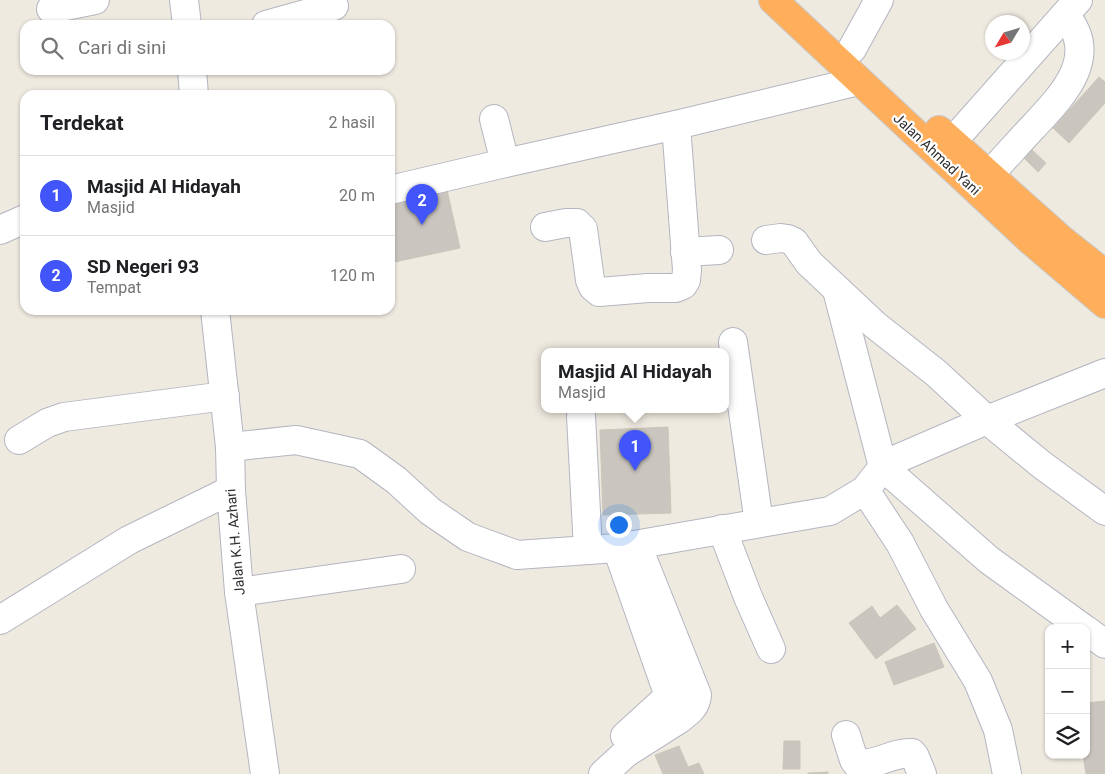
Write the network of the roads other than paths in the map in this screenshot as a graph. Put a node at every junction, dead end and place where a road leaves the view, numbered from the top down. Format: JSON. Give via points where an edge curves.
{"nodes":[{"id":1,"x":95,"y":0,"type":"edge"},
{"id":2,"x":184,"y":0,"type":"edge"},
{"id":3,"x":773,"y":0,"type":"edge"},
{"id":4,"x":799,"y":0,"type":"edge"},
{"id":5,"x":879,"y":0,"type":"edge"},
{"id":6,"x":334,"y":6,"type":"dead end"},
{"id":7,"x":1072,"y":8,"type":"edge"},
{"id":8,"x":51,"y":9,"type":"dead end"},
{"id":9,"x":186,"y":20,"type":"edge"},
{"id":10,"x":284,"y":20,"type":"edge"},
{"id":11,"x":852,"y":49,"type":"junction"},
{"id":12,"x":192,"y":75,"type":"edge"},
{"id":13,"x":859,"y":81,"type":"junction"},
{"id":14,"x":194,"y":90,"type":"edge"},
{"id":15,"x":494,"y":119,"type":"dead end"},
{"id":16,"x":676,"y":125,"type":"junction"},
{"id":17,"x":952,"y":142,"type":"junction"},
{"id":18,"x":505,"y":163,"type":"junction"},
{"id":19,"x":989,"y":175,"type":"junction"},
{"id":20,"x":395,"y":189,"type":"edge"},
{"id":21,"x":20,"y":221,"type":"edge"},
{"id":22,"x":545,"y":227,"type":"dead end"},
{"id":23,"x":0,"y":230,"type":"edge"},
{"id":24,"x":766,"y":240,"type":"dead end"},
{"id":25,"x":719,"y":250,"type":"dead end"},
{"id":26,"x":685,"y":252,"type":"junction"},
{"id":27,"x":1105,"y":274,"type":"edge"},
{"id":28,"x":837,"y":290,"type":"junction"},
{"id":29,"x":1105,"y":304,"type":"edge"},
{"id":30,"x":216,"y":315,"type":"edge"},
{"id":31,"x":733,"y":342,"type":"dead end"},
{"id":32,"x":1105,"y":373,"type":"edge"},
{"id":33,"x":224,"y":396,"type":"junction"},
{"id":34,"x":581,"y":416,"type":"dead end"},
{"id":35,"x":987,"y":420,"type":"junction"},
{"id":36,"x":19,"y":440,"type":"dead end"},
{"id":37,"x":230,"y":446,"type":"junction"},
{"id":38,"x":883,"y":467,"type":"junction"},
{"id":39,"x":231,"y":490,"type":"junction"},
{"id":40,"x":865,"y":490,"type":"junction"},
{"id":41,"x":1105,"y":511,"type":"edge"},
{"id":42,"x":759,"y":523,"type":"junction"},
{"id":43,"x":722,"y":530,"type":"junction"},
{"id":44,"x":627,"y":546,"type":"junction"},
{"id":45,"x":588,"y":550,"type":"junction"},
{"id":46,"x":401,"y":569,"type":"dead end"},
{"id":47,"x":239,"y":592,"type":"junction"},
{"id":48,"x":1,"y":616,"type":"edge"},
{"id":49,"x":1077,"y":624,"type":"edge"},
{"id":50,"x":1090,"y":633,"type":"edge"},
{"id":51,"x":1105,"y":644,"type":"edge"},
{"id":52,"x":770,"y":649,"type":"dead end"},
{"id":53,"x":846,"y":735,"type":"dead end"},
{"id":54,"x":629,"y":754,"type":"edge"},
{"id":55,"x":261,"y":774,"type":"edge"},
{"id":56,"x":603,"y":774,"type":"edge"},
{"id":57,"x":922,"y":774,"type":"edge"},
{"id":58,"x":1007,"y":774,"type":"edge"}],
"edges":[{"from":1,"to":8,"type":"street"},
{"from":2,"to":9,"type":"street"},
{"from":3,"to":13,"type":"highway","name":"Jalan Ahmad Yani"},
{"from":4,"to":11,"type":"highway","name":"Jalan Ahmad Yani"},
{"from":5,"to":11,"type":"street"},
{"from":6,"to":10,"type":"street"},
{"from":7,"to":17,"type":"street"},
{"from":7,"to":19,"type":"street","via":[[1079,55],[1076,72],[1063,94]]},
{"from":11,"to":17,"type":"highway","name":"Jalan Ahmad Yani"},
{"from":12,"to":14,"type":"street"},
{"from":13,"to":16,"type":"street"},
{"from":13,"to":29,"type":"highway","name":"Jalan Ahmad Yani","via":[[1031,241]]},
{"from":15,"to":18,"type":"street"},
{"from":16,"to":18,"type":"street"},
{"from":16,"to":26,"type":"street"},
{"from":17,"to":19,"type":"highway","name":"Jalan Ahmad Yani"},
{"from":18,"to":20,"type":"street"},
{"from":19,"to":27,"type":"highway","name":"Jalan Ahmad Yani"},
{"from":21,"to":23,"type":"street"},
{"from":22,"to":26,"type":"street","via":[[577,223],[583,228],[590,280],[599,292],[683,286],[686,280]]},
{"from":24,"to":28,"type":"street","via":[[782,238],[794,242],[809,263]]},
{"from":25,"to":26,"type":"street"},
{"from":28,"to":35,"type":"street"},
{"from":28,"to":38,"type":"street"},
{"from":30,"to":33,"type":"street","name":"Jalan K.H. Azhari"},
{"from":31,"to":42,"type":"street"},
{"from":32,"to":35,"type":"street"},
{"from":33,"to":36,"type":"street","via":[[64,417]]},
{"from":33,"to":37,"type":"street","name":"Jalan K.H. Azhari"},
{"from":34,"to":45,"type":"street"},
{"from":35,"to":38,"type":"street"},
{"from":35,"to":41,"type":"street"},
{"from":37,"to":39,"type":"street","name":"Jalan K.H. Azhari"},
{"from":37,"to":45,"type":"street","via":[[296,440],[360,454],[396,480],[430,511],[468,537],[517,554]]},
{"from":38,"to":40,"type":"street"},
{"from":38,"to":49,"type":"street","via":[[989,560]]},
{"from":39,"to":47,"type":"street","name":"Jalan K.H. Azhari"},
{"from":39,"to":48,"type":"street","via":[[129,540]]},
{"from":40,"to":42,"type":"street","via":[[830,510]]},
{"from":40,"to":58,"type":"street","via":[[900,543],[934,609],[978,681],[998,730]]},
{"from":42,"to":43,"type":"street"},
{"from":43,"to":44,"type":"street"},
{"from":43,"to":52,"type":"street"},
{"from":44,"to":45,"type":"street"},
{"from":44,"to":54,"type":"street","via":[[697,695],[692,708],[674,708]]},
{"from":46,"to":47,"type":"street"},
{"from":47,"to":55,"type":"street","name":"Jalan K.H. Azhari"},
{"from":50,"to":51,"type":"street"},
{"from":53,"to":57,"type":"street","via":[[857,764],[912,753]]},
{"from":54,"to":56,"type":"street"}]}
